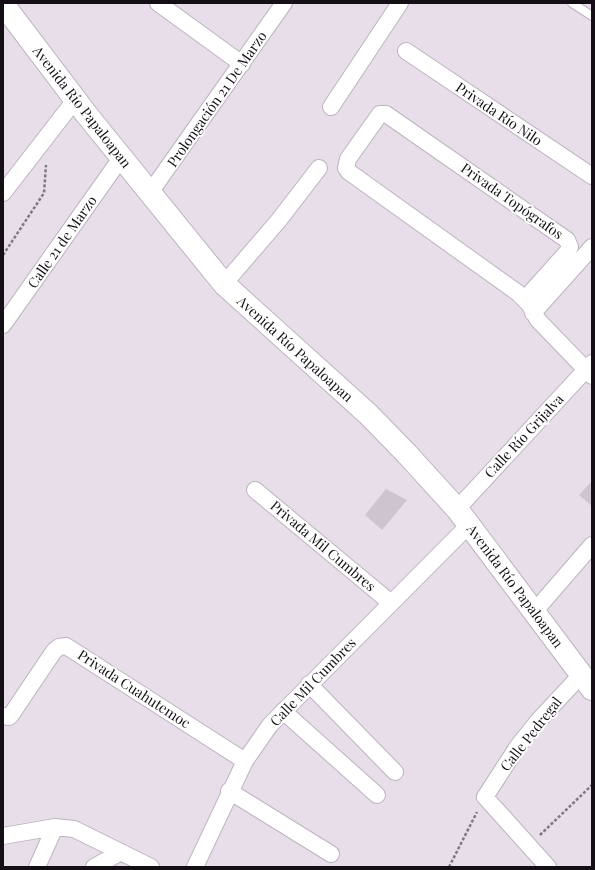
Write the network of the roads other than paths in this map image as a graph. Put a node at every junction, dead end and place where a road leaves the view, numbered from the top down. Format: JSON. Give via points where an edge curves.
{"nodes":[{"id":1,"x":284,"y":3,"type":"edge"},
{"id":2,"x":400,"y":3,"type":"edge"},
{"id":3,"x":572,"y":3,"type":"edge"},
{"id":4,"x":166,"y":6,"type":"edge"},
{"id":5,"x":7,"y":9,"type":"edge"},
{"id":6,"x":592,"y":16,"type":"edge"},
{"id":7,"x":406,"y":51,"type":"dead end"},
{"id":8,"x":242,"y":64,"type":"junction"},
{"id":9,"x":75,"y":100,"type":"junction"},
{"id":10,"x":332,"y":108,"type":"dead end"},
{"id":11,"x":121,"y":158,"type":"junction"},
{"id":12,"x":319,"y":168,"type":"dead end"},
{"id":13,"x":592,"y":176,"type":"edge"},
{"id":14,"x":3,"y":193,"type":"edge"},
{"id":15,"x":149,"y":194,"type":"junction"},
{"id":16,"x":592,"y":247,"type":"edge"},
{"id":17,"x":224,"y":284,"type":"junction"},
{"id":18,"x":529,"y":306,"type":"junction"},
{"id":19,"x":3,"y":325,"type":"edge"},
{"id":20,"x":590,"y":370,"type":"edge"},
{"id":21,"x":255,"y":490,"type":"dead end"},
{"id":22,"x":463,"y":517,"type":"junction"},
{"id":23,"x":592,"y":545,"type":"edge"},
{"id":24,"x":392,"y":603,"type":"junction"},
{"id":25,"x":534,"y":612,"type":"junction"},
{"id":26,"x":586,"y":682,"type":"edge"},
{"id":27,"x":309,"y":684,"type":"junction"},
{"id":28,"x":283,"y":711,"type":"junction"},
{"id":29,"x":3,"y":716,"type":"edge"},
{"id":30,"x":245,"y":761,"type":"junction"},
{"id":31,"x":395,"y":772,"type":"dead end"},
{"id":32,"x":229,"y":791,"type":"junction"},
{"id":33,"x":377,"y":795,"type":"dead end"},
{"id":34,"x":55,"y":828,"type":"junction"},
{"id":35,"x":3,"y":836,"type":"edge"},
{"id":36,"x":121,"y":852,"type":"junction"},
{"id":37,"x":331,"y":854,"type":"dead end"},
{"id":38,"x":37,"y":867,"type":"edge"},
{"id":39,"x":94,"y":867,"type":"edge"},
{"id":40,"x":151,"y":867,"type":"edge"},
{"id":41,"x":195,"y":867,"type":"edge"},
{"id":42,"x":548,"y":867,"type":"edge"}],
"edges":[{"from":1,"to":8,"type":"street","name":"Prolongación 21 De Marzo"},
{"from":2,"to":10,"type":"street"},
{"from":3,"to":6,"type":"lane"},
{"from":4,"to":8,"type":"street"},
{"from":5,"to":9,"type":"main road","name":"Avenida Río Papaloapan"},
{"from":7,"to":13,"type":"street","name":"Privada Río Nilo"},
{"from":8,"to":15,"type":"street","name":"Prolongación 21 De Marzo"},
{"from":9,"to":11,"type":"main road","name":"Avenida Río Papaloapan"},
{"from":9,"to":14,"type":"street"},
{"from":11,"to":15,"type":"main road","name":"Avenida Río Papaloapan"},
{"from":11,"to":19,"type":"street","name":"Calle 21 de Marzo"},
{"from":12,"to":17,"type":"street","via":[[279,220]]},
{"from":15,"to":17,"type":"main road","name":"Avenida Río Papaloapan"},
{"from":16,"to":18,"type":"street"},
{"from":17,"to":22,"type":"main road","name":"Avenida Río Papaloapan","via":[[368,414]]},
{"from":18,"to":18,"type":"street","name":"Privada Topógrafos","via":[[349,172],[346,168],[348,159],[380,114],[386,114],[567,240],[570,247],[568,251]]},
{"from":18,"to":20,"type":"street"},
{"from":20,"to":22,"type":"street","name":"Calle Río Grijalva"},
{"from":21,"to":24,"type":"street","name":"Privada Mil Cumbres"},
{"from":22,"to":24,"type":"street","name":"Calle Mil Cumbres"},
{"from":22,"to":25,"type":"main road","name":"Avenida Río Papaloapan"},
{"from":23,"to":25,"type":"street"},
{"from":24,"to":27,"type":"street","name":"Calle Mil Cumbres"},
{"from":25,"to":26,"type":"main road","name":"Avenida Río Papaloapan"},
{"from":26,"to":42,"type":"street","name":"Calle Pedregal","via":[[538,721],[518,746],[485,797]]},
{"from":27,"to":28,"type":"street","name":"Calle Mil Cumbres"},
{"from":27,"to":31,"type":"street"},
{"from":28,"to":30,"type":"street","name":"Calle Mil Cumbres"},
{"from":28,"to":33,"type":"street"},
{"from":29,"to":30,"type":"street","name":"Privada Cuahutemoc","via":[[11,715],[54,651],[66,646]]},
{"from":30,"to":32,"type":"street","name":"Calle Mil Cumbres"},
{"from":32,"to":37,"type":"street"},
{"from":32,"to":41,"type":"street","name":"Calle Mil Cumbres"},
{"from":34,"to":35,"type":"street"},
{"from":34,"to":36,"type":"street","via":[[74,829]]},
{"from":34,"to":38,"type":"street"},
{"from":36,"to":39,"type":"street"},
{"from":36,"to":40,"type":"street"}]}
